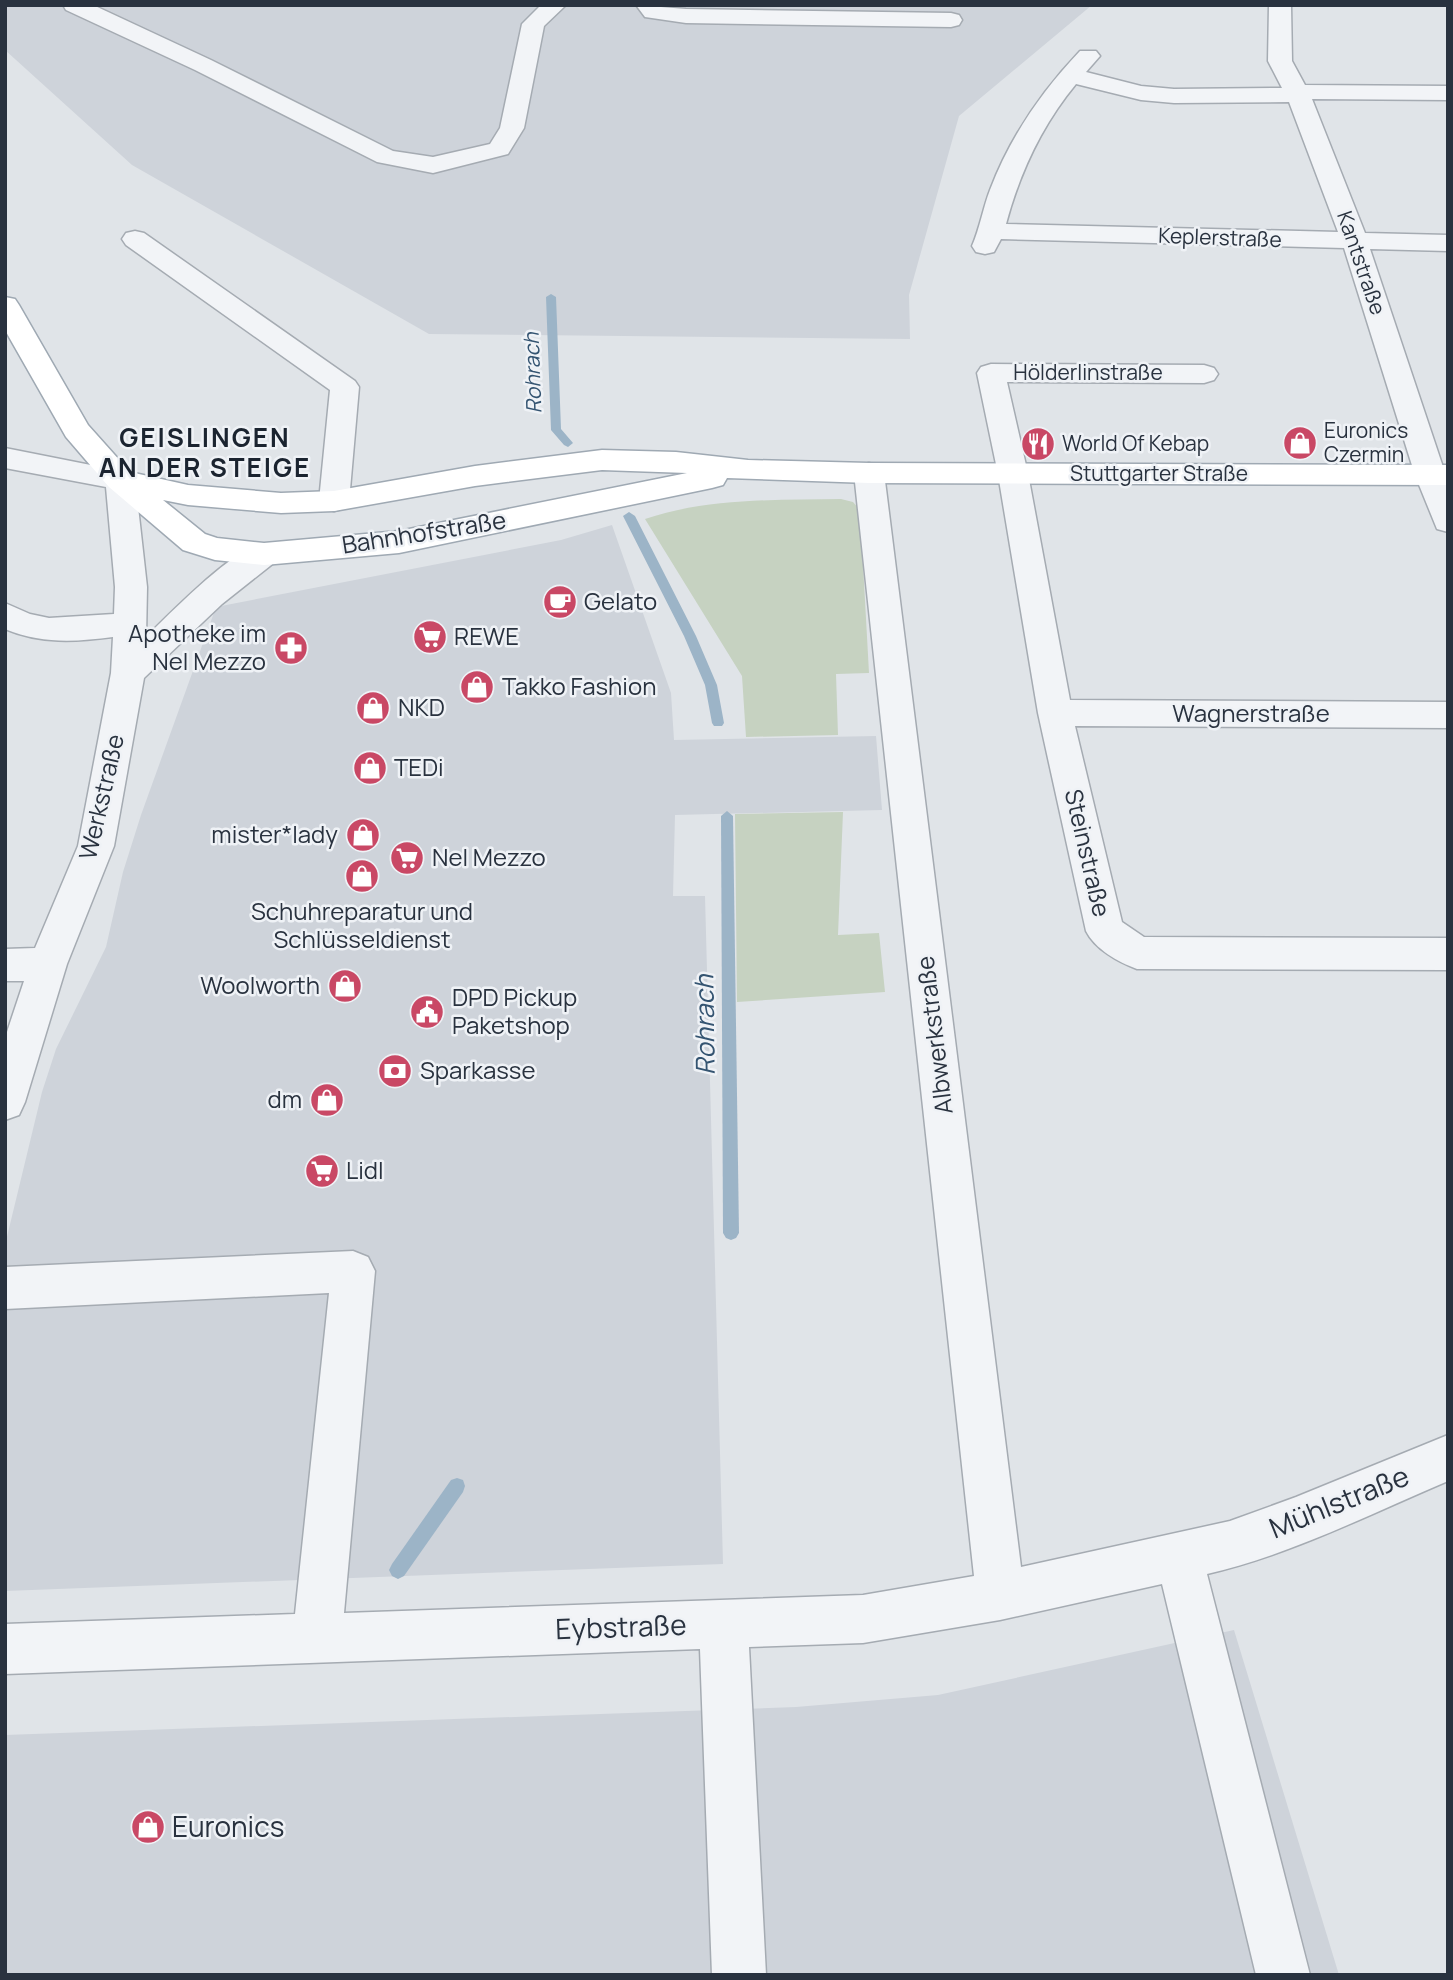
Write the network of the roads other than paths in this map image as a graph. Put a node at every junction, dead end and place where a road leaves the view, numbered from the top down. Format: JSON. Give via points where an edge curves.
{"nodes":[{"id":1,"x":74,"y":5,"type":"edge"},
{"id":2,"x":555,"y":5,"type":"edge"},
{"id":3,"x":647,"y":5,"type":"edge"},
{"id":4,"x":1279,"y":5,"type":"edge"},
{"id":5,"x":951,"y":20,"type":"dead end"},
{"id":6,"x":1090,"y":54,"type":"dead end"},
{"id":7,"x":1070,"y":75,"type":"junction"},
{"id":8,"x":1448,"y":93,"type":"edge"},
{"id":9,"x":1297,"y":94,"type":"junction"},
{"id":10,"x":135,"y":239,"type":"dead end"},
{"id":11,"x":1355,"y":242,"type":"junction"},
{"id":12,"x":1448,"y":243,"type":"edge"},
{"id":13,"x":5,"y":304,"type":"edge"},
{"id":14,"x":1204,"y":374,"type":"dead end"},
{"id":15,"x":5,"y":458,"type":"edge"},
{"id":16,"x":748,"y":470,"type":"junction"},
{"id":17,"x":869,"y":473,"type":"junction"},
{"id":18,"x":1013,"y":474,"type":"junction"},
{"id":19,"x":1439,"y":475,"type":"edge"},
{"id":20,"x":120,"y":480,"type":"junction"},
{"id":21,"x":334,"y":501,"type":"junction"},
{"id":22,"x":1448,"y":522,"type":"edge"},
{"id":23,"x":264,"y":554,"type":"junction"},
{"id":24,"x":5,"y":614,"type":"edge"},
{"id":25,"x":129,"y":624,"type":"junction"},
{"id":26,"x":128,"y":673,"type":"junction"},
{"id":27,"x":1055,"y":713,"type":"junction"},
{"id":28,"x":1448,"y":715,"type":"edge"},
{"id":29,"x":1448,"y":954,"type":"edge"},
{"id":30,"x":48,"y":964,"type":"junction"},
{"id":31,"x":5,"y":965,"type":"edge"},
{"id":32,"x":5,"y":1102,"type":"edge"},
{"id":33,"x":5,"y":1288,"type":"edge"},
{"id":34,"x":1448,"y":1458,"type":"edge"},
{"id":35,"x":1230,"y":1545,"type":"joint"},
{"id":36,"x":1180,"y":1557,"type":"junction"},
{"id":37,"x":1000,"y":1596,"type":"junction"},
{"id":38,"x":723,"y":1623,"type":"junction"},
{"id":39,"x":317,"y":1638,"type":"junction"},
{"id":40,"x":5,"y":1649,"type":"edge"},
{"id":41,"x":739,"y":1975,"type":"edge"},
{"id":42,"x":1283,"y":1975,"type":"edge"}],
"edges":[{"from":1,"to":2,"type":"street","via":[[386,157],[433,165],[499,149],[512,128],[533,24]]},
{"from":3,"to":5,"type":"street","via":[[653,12],[686,16]]},
{"from":4,"to":9,"type":"street","name":"Kantstraße","via":[[1280,61]]},
{"from":6,"to":7,"type":"street"},
{"from":7,"to":9,"type":"street","via":[[1163,95]]},
{"from":7,"to":11,"type":"street","name":"Keplerstraße","via":[[1027,138],[1003,189],[989,238]]},
{"from":8,"to":9,"type":"street"},
{"from":9,"to":11,"type":"street","name":"Kantstraße"},
{"from":10,"to":21,"type":"street","via":[[345,387]]},
{"from":11,"to":12,"type":"street","name":"Keplerstraße"},
{"from":11,"to":19,"type":"street","name":"Kantstraße"},
{"from":13,"to":20,"type":"main road","via":[[76,430]]},
{"from":14,"to":18,"type":"street","name":"Hölderlinstraße","via":[[991,373]]},
{"from":15,"to":20,"type":"street","name":"Bahnhofstraße"},
{"from":16,"to":17,"type":"main road","name":"Bahnhofstraße"},
{"from":16,"to":21,"type":"main road","name":"Bahnhofstraße","via":[[602,460],[475,475]]},
{"from":16,"to":23,"type":"main road","name":"Bahnhofstraße","via":[[399,542]]},
{"from":17,"to":18,"type":"main road","name":"Stuttgarter Straße"},
{"from":17,"to":37,"type":"street","name":"Albwerkstraße"},
{"from":18,"to":19,"type":"main road","name":"Stuttgarter Straße"},
{"from":18,"to":27,"type":"street","name":"Steinstraße"},
{"from":19,"to":22,"type":"street","name":"Kantstraße"},
{"from":20,"to":21,"type":"main road","name":"Bahnhofstraße","via":[[252,503]]},
{"from":20,"to":23,"type":"main road","name":"Bahnhofstraße","via":[[194,542]]},
{"from":20,"to":25,"type":"street","name":"Werkstraße","via":[[131,587]]},
{"from":23,"to":26,"type":"street","via":[[194,609]]},
{"from":24,"to":25,"type":"street","via":[[39,629]]},
{"from":25,"to":26,"type":"street","name":"Werkstraße"},
{"from":26,"to":30,"type":"street","name":"Werkstraße","via":[[96,846]]},
{"from":27,"to":28,"type":"street","name":"Wagnerstraße"},
{"from":27,"to":29,"type":"street","name":"Steinstraße","via":[[1105,931],[1137,953]]},
{"from":30,"to":31,"type":"street"},
{"from":30,"to":32,"type":"street","name":"Werkstraße"},
{"from":33,"to":39,"type":"street","via":[[353,1271]]},
{"from":34,"to":35,"type":"street","name":"Mühlstraße"},
{"from":35,"to":36,"type":"street","name":"Eybstraße"},
{"from":36,"to":37,"type":"street","name":"Eybstraße"},
{"from":36,"to":42,"type":"street"},
{"from":37,"to":38,"type":"street","name":"Eybstraße","via":[[863,1619]]},
{"from":38,"to":39,"type":"street","name":"Eybstraße"},
{"from":38,"to":41,"type":"street"},
{"from":39,"to":40,"type":"street","name":"Eybstraße"}]}
